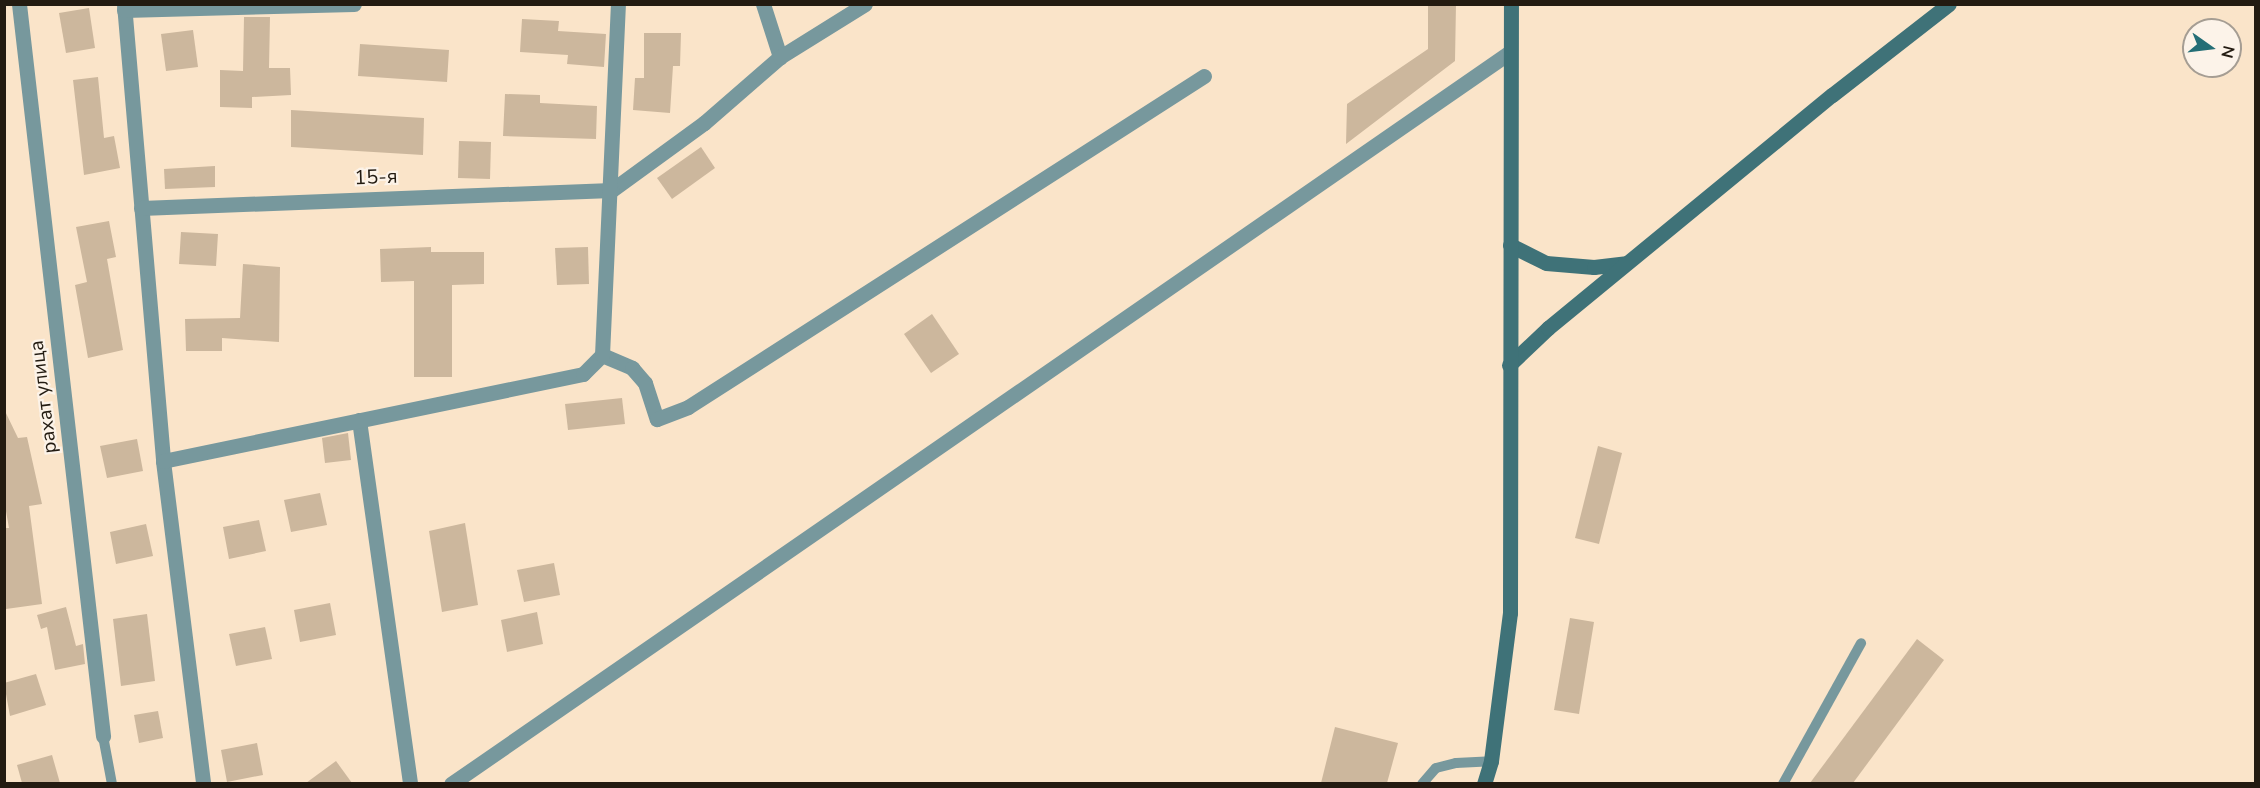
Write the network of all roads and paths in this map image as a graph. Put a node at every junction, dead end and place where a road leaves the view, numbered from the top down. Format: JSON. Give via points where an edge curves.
{"nodes":[{"id":1,"x":19,"y":4,"type":"edge"},
{"id":2,"x":354,"y":4,"type":"edge"},
{"id":3,"x":618,"y":4,"type":"edge"},
{"id":4,"x":763,"y":4,"type":"edge"},
{"id":5,"x":865,"y":4,"type":"edge"},
{"id":6,"x":1511,"y":4,"type":"edge"},
{"id":7,"x":1949,"y":4,"type":"edge"},
{"id":8,"x":124,"y":7,"type":"edge"},
{"id":9,"x":1510,"y":52,"type":"junction"},
{"id":10,"x":780,"y":57,"type":"junction"},
{"id":11,"x":1204,"y":76,"type":"dead end"},
{"id":12,"x":612,"y":190,"type":"junction"},
{"id":13,"x":141,"y":208,"type":"junction"},
{"id":14,"x":1510,"y":245,"type":"junction"},
{"id":15,"x":1626,"y":263,"type":"junction"},
{"id":16,"x":602,"y":355,"type":"junction"},
{"id":17,"x":1509,"y":365,"type":"junction"},
{"id":18,"x":359,"y":420,"type":"junction"},
{"id":19,"x":163,"y":460,"type":"junction"},
{"id":20,"x":1861,"y":643,"type":"dead end"},
{"id":21,"x":103,"y":736,"type":"joint"},
{"id":22,"x":1491,"y":761,"type":"junction"},
{"id":23,"x":112,"y":783,"type":"edge"},
{"id":24,"x":203,"y":783,"type":"edge"},
{"id":25,"x":410,"y":783,"type":"edge"},
{"id":26,"x":451,"y":783,"type":"edge"},
{"id":27,"x":1422,"y":783,"type":"edge"},
{"id":28,"x":1485,"y":783,"type":"edge"},
{"id":29,"x":1783,"y":783,"type":"edge"}],
"edges":[{"from":1,"to":21,"type":"street","name":"рахат улица"},
{"from":2,"to":8,"type":"street"},
{"from":3,"to":12,"type":"street"},
{"from":4,"to":10,"type":"street"},
{"from":5,"to":10,"type":"street"},
{"from":6,"to":9,"type":"main road"},
{"from":7,"to":15,"type":"main road"},
{"from":8,"to":13,"type":"street"},
{"from":9,"to":14,"type":"main road"},
{"from":9,"to":26,"type":"street"},
{"from":10,"to":12,"type":"street","via":[[704,123]]},
{"from":11,"to":16,"type":"street","via":[[688,407],[657,419],[632,368]]},
{"from":12,"to":13,"type":"street","name":"15-я"},
{"from":12,"to":16,"type":"street"},
{"from":13,"to":19,"type":"street"},
{"from":14,"to":15,"type":"main road","via":[[1546,263],[1594,267]]},
{"from":14,"to":17,"type":"main road"},
{"from":15,"to":17,"type":"main road"},
{"from":16,"to":18,"type":"street","via":[[583,374]]},
{"from":17,"to":22,"type":"main road","via":[[1510,613]]},
{"from":18,"to":19,"type":"street"},
{"from":18,"to":25,"type":"street"},
{"from":19,"to":24,"type":"street"},
{"from":20,"to":29,"type":"lane"},
{"from":21,"to":23,"type":"lane","name":"рахат улица"},
{"from":22,"to":27,"type":"lane","via":[[1436,768]]},
{"from":22,"to":28,"type":"main road"}]}
